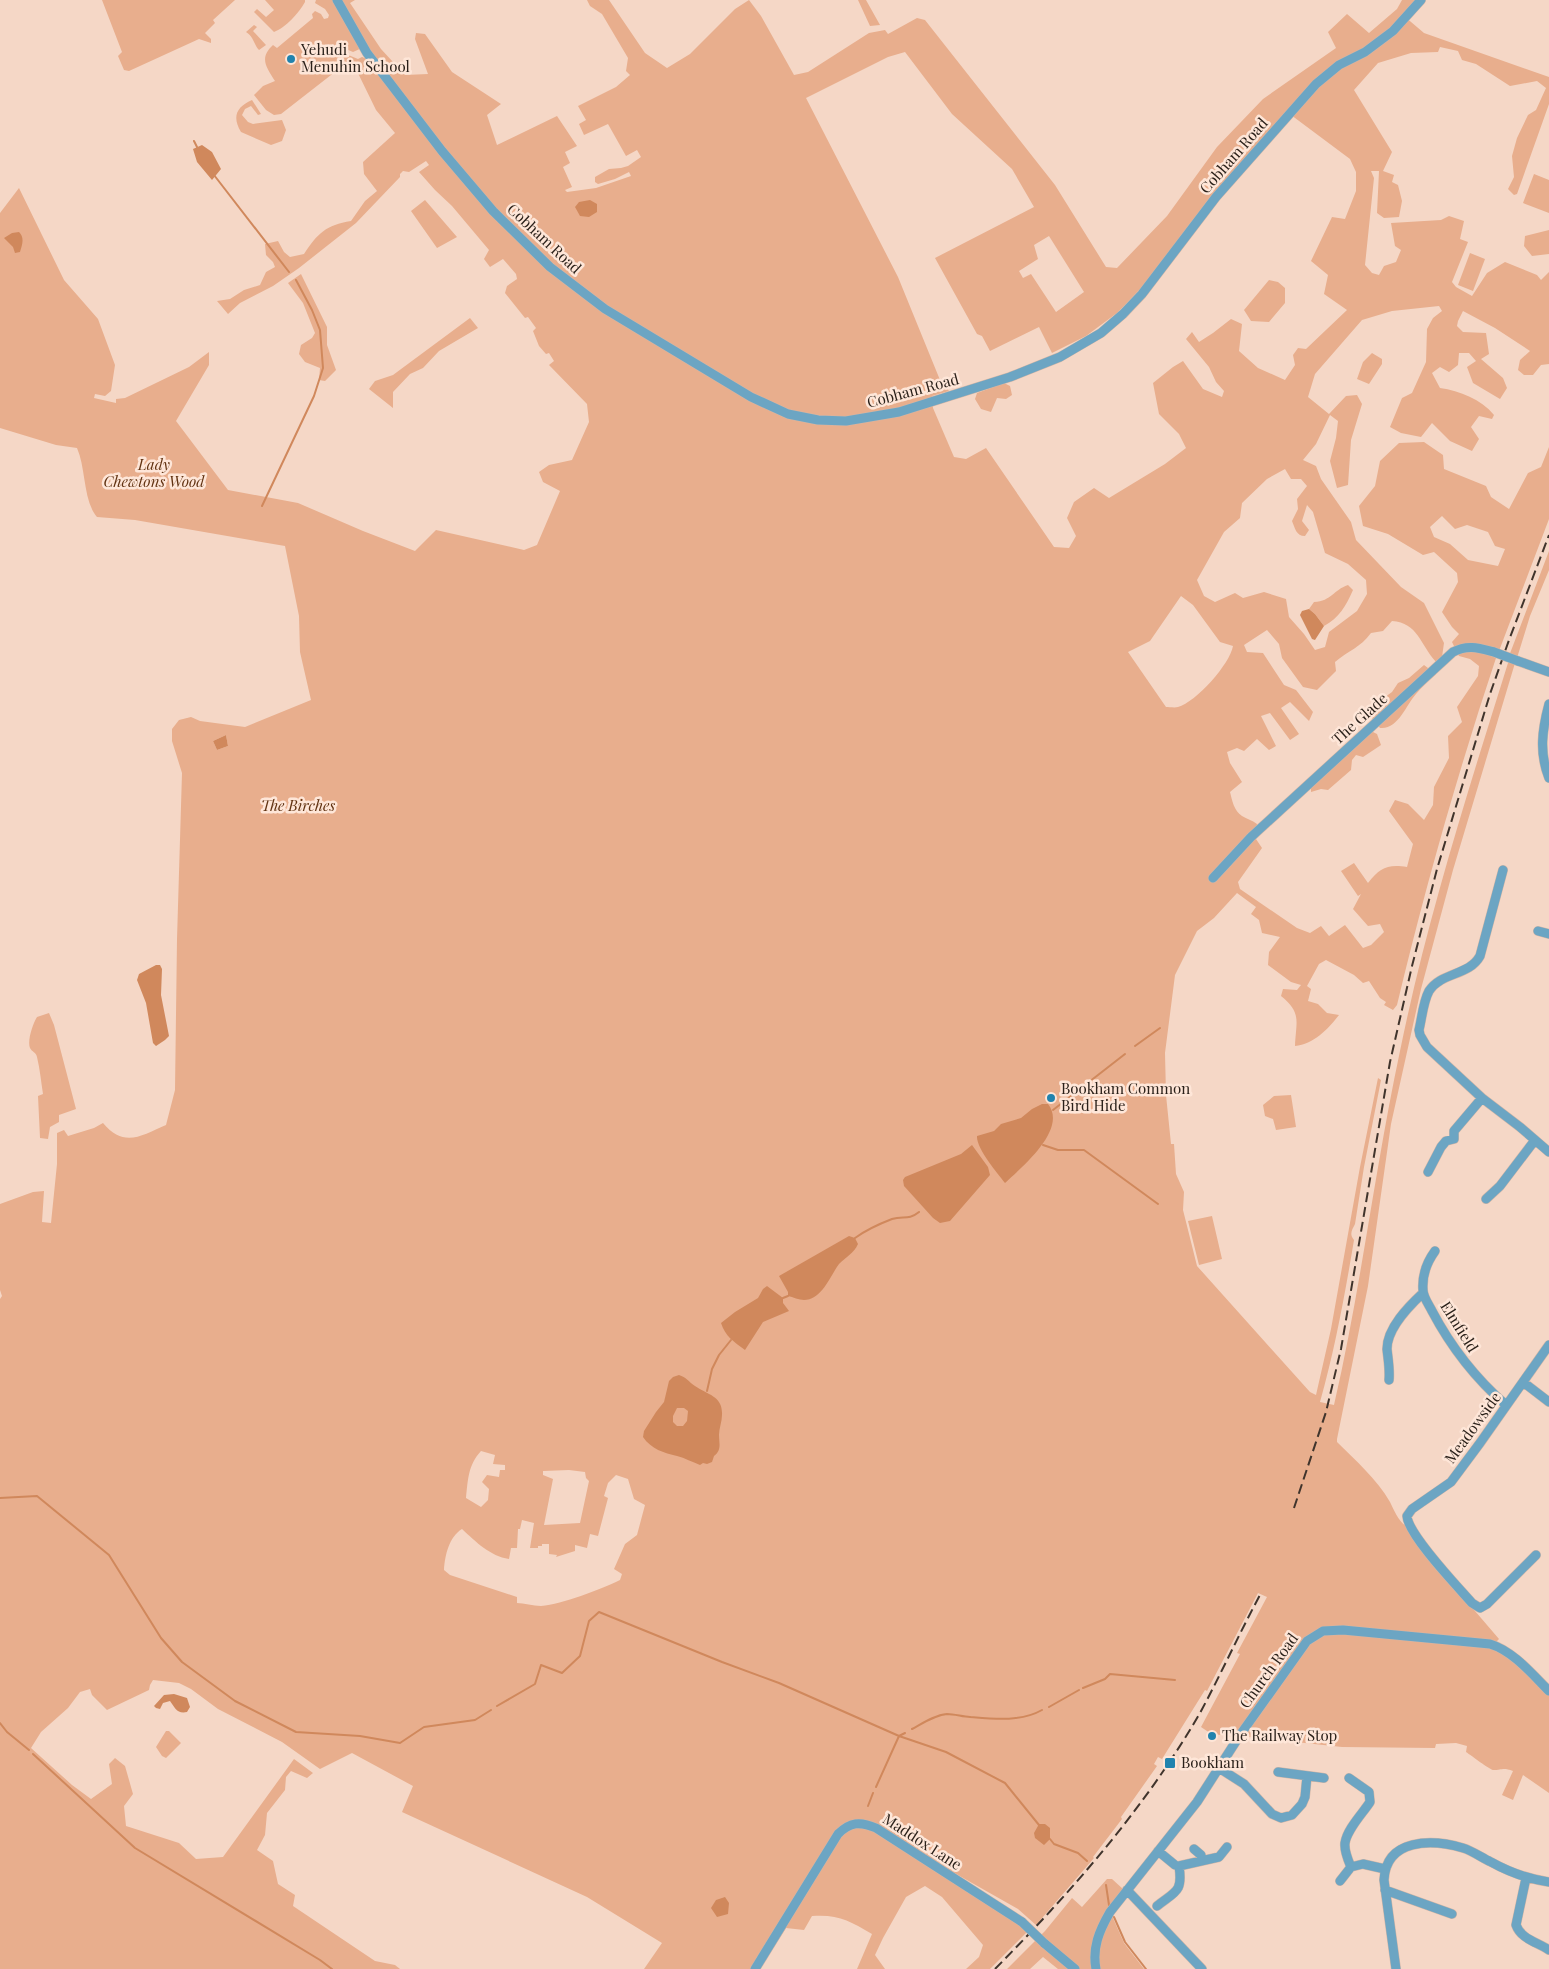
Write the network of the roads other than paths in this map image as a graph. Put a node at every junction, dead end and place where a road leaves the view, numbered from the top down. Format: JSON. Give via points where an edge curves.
{"nodes":[{"id":1,"x":337,"y":0,"type":"edge"},
{"id":2,"x":1421,"y":0,"type":"edge"},
{"id":3,"x":1549,"y":672,"type":"edge"},
{"id":4,"x":1549,"y":704,"type":"edge"},
{"id":5,"x":1549,"y":778,"type":"edge"},
{"id":6,"x":1503,"y":870,"type":"dead end"},
{"id":7,"x":1213,"y":878,"type":"dead end"},
{"id":8,"x":1538,"y":931,"type":"dead end"},
{"id":9,"x":1549,"y":934,"type":"edge"},
{"id":10,"x":1482,"y":1098,"type":"junction"},
{"id":11,"x":1535,"y":1140,"type":"junction"},
{"id":12,"x":1549,"y":1152,"type":"edge"},
{"id":13,"x":1428,"y":1172,"type":"dead end"},
{"id":14,"x":1486,"y":1199,"type":"dead end"},
{"id":15,"x":1435,"y":1251,"type":"dead end"},
{"id":16,"x":1422,"y":1293,"type":"junction"},
{"id":17,"x":1549,"y":1345,"type":"edge"},
{"id":18,"x":1389,"y":1380,"type":"dead end"},
{"id":19,"x":1523,"y":1382,"type":"junction"},
{"id":20,"x":1549,"y":1402,"type":"edge"},
{"id":21,"x":1506,"y":1405,"type":"junction"},
{"id":22,"x":1536,"y":1555,"type":"dead end"},
{"id":23,"x":1549,"y":1691,"type":"edge"},
{"id":24,"x":1220,"y":1768,"type":"junction"},
{"id":25,"x":1278,"y":1772,"type":"dead end"},
{"id":26,"x":1307,"y":1776,"type":"junction"},
{"id":27,"x":1324,"y":1778,"type":"dead end"},
{"id":28,"x":1349,"y":1778,"type":"dead end"},
{"id":29,"x":1228,"y":1847,"type":"dead end"},
{"id":30,"x":1194,"y":1849,"type":"dead end"},
{"id":31,"x":1158,"y":1851,"type":"junction"},
{"id":32,"x":1201,"y":1861,"type":"junction"},
{"id":33,"x":1179,"y":1866,"type":"junction"},
{"id":34,"x":1351,"y":1867,"type":"junction"},
{"id":35,"x":1385,"y":1869,"type":"junction"},
{"id":36,"x":1526,"y":1878,"type":"junction"},
{"id":37,"x":1340,"y":1881,"type":"dead end"},
{"id":38,"x":1549,"y":1882,"type":"edge"},
{"id":39,"x":1127,"y":1890,"type":"junction"},
{"id":40,"x":1385,"y":1890,"type":"junction"},
{"id":41,"x":1157,"y":1906,"type":"dead end"},
{"id":42,"x":1452,"y":1914,"type":"dead end"},
{"id":43,"x":1549,"y":1950,"type":"edge"},
{"id":44,"x":755,"y":1969,"type":"edge"},
{"id":45,"x":1075,"y":1969,"type":"edge"},
{"id":46,"x":1096,"y":1969,"type":"edge"},
{"id":47,"x":1202,"y":1969,"type":"edge"},
{"id":48,"x":1396,"y":1969,"type":"edge"}],
"edges":[{"from":1,"to":2,"type":"street","name":"Cobham Road","via":[[367,53],[442,151],[493,211],[550,267],[605,309],[751,397],[788,414],[846,421],[899,412],[1008,378],[1060,357],[1101,333],[1142,294],[1216,196],[1316,84],[1339,65],[1365,52],[1394,31]]},
{"from":3,"to":7,"type":"street","name":"The Glade","bridge":true,"via":[[1473,646],[1461,647],[1251,837]]},
{"from":4,"to":5,"type":"street","via":[[1542,740],[1543,760]]},
{"from":6,"to":10,"type":"street","via":[[1480,956],[1472,967],[1441,980],[1430,990],[1419,1030],[1427,1047]]},
{"from":8,"to":9,"type":"street"},
{"from":10,"to":11,"type":"street"},
{"from":10,"to":13,"type":"street","via":[[1454,1131],[1454,1139],[1446,1141]]},
{"from":11,"to":12,"type":"street"},
{"from":11,"to":14,"type":"street"},
{"from":15,"to":16,"type":"street","name":"Elmfield","via":[[1427,1266]]},
{"from":16,"to":18,"type":"street","via":[[1398,1322],[1389,1339]]},
{"from":16,"to":21,"type":"street","name":"Elmfield","via":[[1461,1358]]},
{"from":17,"to":19,"type":"street","name":"Meadowside"},
{"from":19,"to":20,"type":"street"},
{"from":19,"to":21,"type":"street","name":"Meadowside"},
{"from":21,"to":22,"type":"street","name":"Meadowside","via":[[1451,1482],[1412,1510],[1407,1516],[1408,1522],[1435,1560],[1480,1608]]},
{"from":23,"to":24,"type":"street","name":"Church Road","via":[[1512,1656],[1490,1644],[1330,1630],[1307,1641]]},
{"from":24,"to":26,"type":"street","via":[[1244,1784],[1272,1814],[1281,1818],[1292,1816],[1302,1804]]},
{"from":24,"to":31,"type":"street","name":"Church Road"},
{"from":25,"to":26,"type":"street"},
{"from":26,"to":27,"type":"street"},
{"from":28,"to":34,"type":"street","via":[[1369,1792],[1370,1802],[1345,1843]]},
{"from":29,"to":32,"type":"street","via":[[1219,1858]]},
{"from":30,"to":32,"type":"street","via":[[1201,1855]]},
{"from":31,"to":33,"type":"street"},
{"from":31,"to":39,"type":"street","name":"Church Road"},
{"from":32,"to":33,"type":"street"},
{"from":33,"to":41,"type":"street","via":[[1180,1888]]},
{"from":34,"to":35,"type":"street","via":[[1363,1864]]},
{"from":34,"to":37,"type":"street"},
{"from":35,"to":36,"type":"street","via":[[1402,1848],[1428,1843],[1465,1849]]},
{"from":35,"to":40,"type":"street"},
{"from":36,"to":38,"type":"street"},
{"from":36,"to":43,"type":"street","via":[[1516,1925],[1525,1938]]},
{"from":39,"to":46,"type":"street","name":"Church Road","via":[[1100,1931],[1094,1948]]},
{"from":39,"to":47,"type":"street"},
{"from":40,"to":42,"type":"street"},
{"from":40,"to":48,"type":"street"},
{"from":44,"to":45,"type":"street","name":"Maddox Lane","bridge":true,"via":[[838,1834],[859,1822],[876,1828],[1022,1922]]}]}
